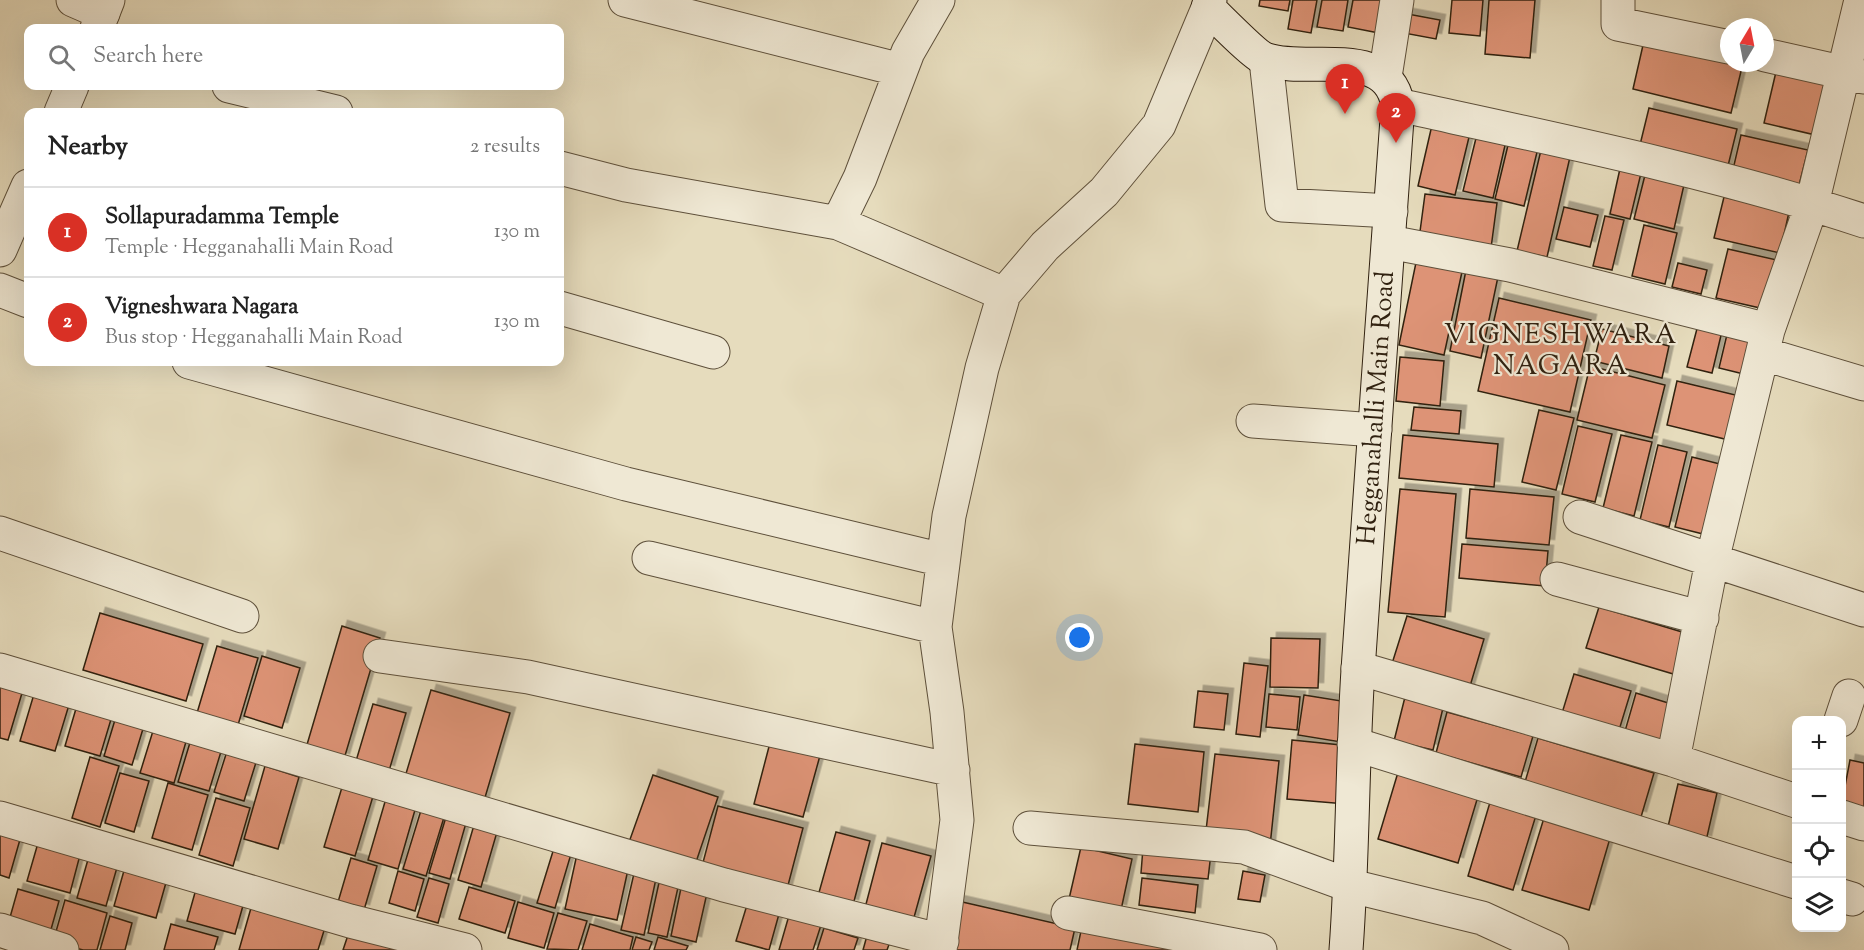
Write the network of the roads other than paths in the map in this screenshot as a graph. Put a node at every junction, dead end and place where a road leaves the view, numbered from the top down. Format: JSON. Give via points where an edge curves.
{"nodes":[{"id":1,"x":73,"y":0,"type":"edge"},
{"id":2,"x":625,"y":0,"type":"edge"},
{"id":3,"x":938,"y":0,"type":"edge"},
{"id":4,"x":1397,"y":0,"type":"edge"},
{"id":5,"x":1618,"y":0,"type":"edge"},
{"id":6,"x":1861,"y":0,"type":"edge"},
{"id":7,"x":1209,"y":4,"type":"edge"},
{"id":8,"x":103,"y":14,"type":"edge"},
{"id":9,"x":1720,"y":45,"type":"edge"},
{"id":10,"x":1774,"y":57,"type":"edge"},
{"id":11,"x":1266,"y":60,"type":"junction"},
{"id":12,"x":901,"y":70,"type":"junction"},
{"id":13,"x":1853,"y":74,"type":"edge"},
{"id":14,"x":70,"y":90,"type":"edge"},
{"id":15,"x":245,"y":90,"type":"edge"},
{"id":16,"x":1392,"y":91,"type":"junction"},
{"id":17,"x":63,"y":108,"type":"edge"},
{"id":18,"x":320,"y":108,"type":"edge"},
{"id":19,"x":564,"y":169,"type":"edge"},
{"id":20,"x":24,"y":195,"type":"edge"},
{"id":21,"x":1812,"y":204,"type":"junction"},
{"id":22,"x":1864,"y":221,"type":"edge"},
{"id":23,"x":838,"y":223,"type":"junction"},
{"id":24,"x":1390,"y":226,"type":"junction"},
{"id":25,"x":0,"y":250,"type":"edge"},
{"id":26,"x":0,"y":290,"type":"edge"},
{"id":27,"x":1004,"y":294,"type":"junction"},
{"id":28,"x":24,"y":299,"type":"edge"},
{"id":29,"x":564,"y":309,"type":"edge"},
{"id":30,"x":1766,"y":342,"type":"junction"},
{"id":31,"x":713,"y":352,"type":"dead end"},
{"id":32,"x":203,"y":366,"type":"edge"},
{"id":33,"x":1864,"y":384,"type":"edge"},
{"id":34,"x":1253,"y":421,"type":"dead end"},
{"id":35,"x":1376,"y":430,"type":"junction"},
{"id":36,"x":1580,"y":518,"type":"dead end"},
{"id":37,"x":0,"y":533,"type":"edge"},
{"id":38,"x":649,"y":558,"type":"dead end"},
{"id":39,"x":943,"y":560,"type":"junction"},
{"id":40,"x":1712,"y":561,"type":"junction"},
{"id":41,"x":1557,"y":579,"type":"dead end"},
{"id":42,"x":1864,"y":610,"type":"edge"},
{"id":43,"x":242,"y":616,"type":"dead end"},
{"id":44,"x":1702,"y":618,"type":"junction"},
{"id":45,"x":935,"y":627,"type":"junction"},
{"id":46,"x":380,"y":656,"type":"dead end"},
{"id":47,"x":1358,"y":668,"type":"junction"},
{"id":48,"x":0,"y":670,"type":"edge"},
{"id":49,"x":1354,"y":744,"type":"junction"},
{"id":50,"x":1673,"y":760,"type":"junction"},
{"id":51,"x":953,"y":770,"type":"junction"},
{"id":52,"x":1792,"y":799,"type":"edge"},
{"id":53,"x":0,"y":818,"type":"edge"},
{"id":54,"x":1846,"y":818,"type":"edge"},
{"id":55,"x":1864,"y":824,"type":"edge"},
{"id":56,"x":1030,"y":828,"type":"dead end"},
{"id":57,"x":1792,"y":880,"type":"edge"},
{"id":58,"x":1351,"y":886,"type":"junction"},
{"id":59,"x":1068,"y":913,"type":"dead end"},
{"id":60,"x":0,"y":930,"type":"edge"},
{"id":61,"x":941,"y":945,"type":"edge"},
{"id":62,"x":62,"y":950,"type":"edge"},
{"id":63,"x":465,"y":950,"type":"edge"},
{"id":64,"x":1260,"y":950,"type":"edge"},
{"id":65,"x":1346,"y":950,"type":"edge"},
{"id":66,"x":1552,"y":950,"type":"edge"}],
"edges":[{"from":1,"to":8,"type":"street"},
{"from":2,"to":12,"type":"street"},
{"from":3,"to":12,"type":"street"},
{"from":4,"to":16,"type":"street","name":"Hegganahalli Main Road"},
{"from":5,"to":9,"type":"street","via":[[1618,24]]},
{"from":6,"to":13,"type":"street"},
{"from":7,"to":11,"type":"street"},
{"from":7,"to":27,"type":"street","via":[[1160,125],[1104,192],[1045,246]]},
{"from":10,"to":13,"type":"street"},
{"from":11,"to":16,"type":"street","via":[[1369,69]]},
{"from":11,"to":24,"type":"street","via":[[1282,205]]},
{"from":12,"to":23,"type":"street","via":[[860,178]]},
{"from":13,"to":21,"type":"street"},
{"from":14,"to":17,"type":"street"},
{"from":15,"to":18,"type":"street"},
{"from":16,"to":21,"type":"street","via":[[1566,141]]},
{"from":16,"to":24,"type":"street","name":"Hegganahalli Main Road"},
{"from":19,"to":23,"type":"street","via":[[626,185]]},
{"from":20,"to":25,"type":"street"},
{"from":21,"to":22,"type":"street"},
{"from":21,"to":30,"type":"street"},
{"from":23,"to":27,"type":"street"},
{"from":24,"to":30,"type":"street"},
{"from":24,"to":35,"type":"street","name":"Hegganahalli Main Road"},
{"from":26,"to":28,"type":"street"},
{"from":27,"to":39,"type":"street","via":[[982,368]]},
{"from":29,"to":31,"type":"street"},
{"from":30,"to":33,"type":"street"},
{"from":30,"to":40,"type":"street"},
{"from":32,"to":39,"type":"street","via":[[626,484]]},
{"from":34,"to":35,"type":"street"},
{"from":35,"to":47,"type":"street","name":"Hegganahalli Main Road"},
{"from":36,"to":40,"type":"street"},
{"from":37,"to":43,"type":"street"},
{"from":38,"to":45,"type":"street"},
{"from":39,"to":45,"type":"street"},
{"from":40,"to":42,"type":"street"},
{"from":40,"to":44,"type":"street"},
{"from":41,"to":44,"type":"street"},
{"from":44,"to":50,"type":"street"},
{"from":45,"to":51,"type":"street"},
{"from":46,"to":51,"type":"street","via":[[528,677]]},
{"from":47,"to":49,"type":"street","name":"Hegganahalli Main Road"},
{"from":47,"to":50,"type":"street"},
{"from":48,"to":61,"type":"street"},
{"from":49,"to":57,"type":"street"},
{"from":49,"to":58,"type":"street","name":"Hegganahalli Main Road"},
{"from":50,"to":52,"type":"street"},
{"from":51,"to":61,"type":"street","via":[[957,820]]},
{"from":53,"to":63,"type":"street","via":[[350,921]]},
{"from":54,"to":55,"type":"street"},
{"from":56,"to":58,"type":"street","via":[[1244,847]]},
{"from":58,"to":65,"type":"street","name":"Hegganahalli Main Road"},
{"from":58,"to":66,"type":"street","via":[[1482,918]]},
{"from":59,"to":64,"type":"street"},
{"from":60,"to":62,"type":"street"}]}
